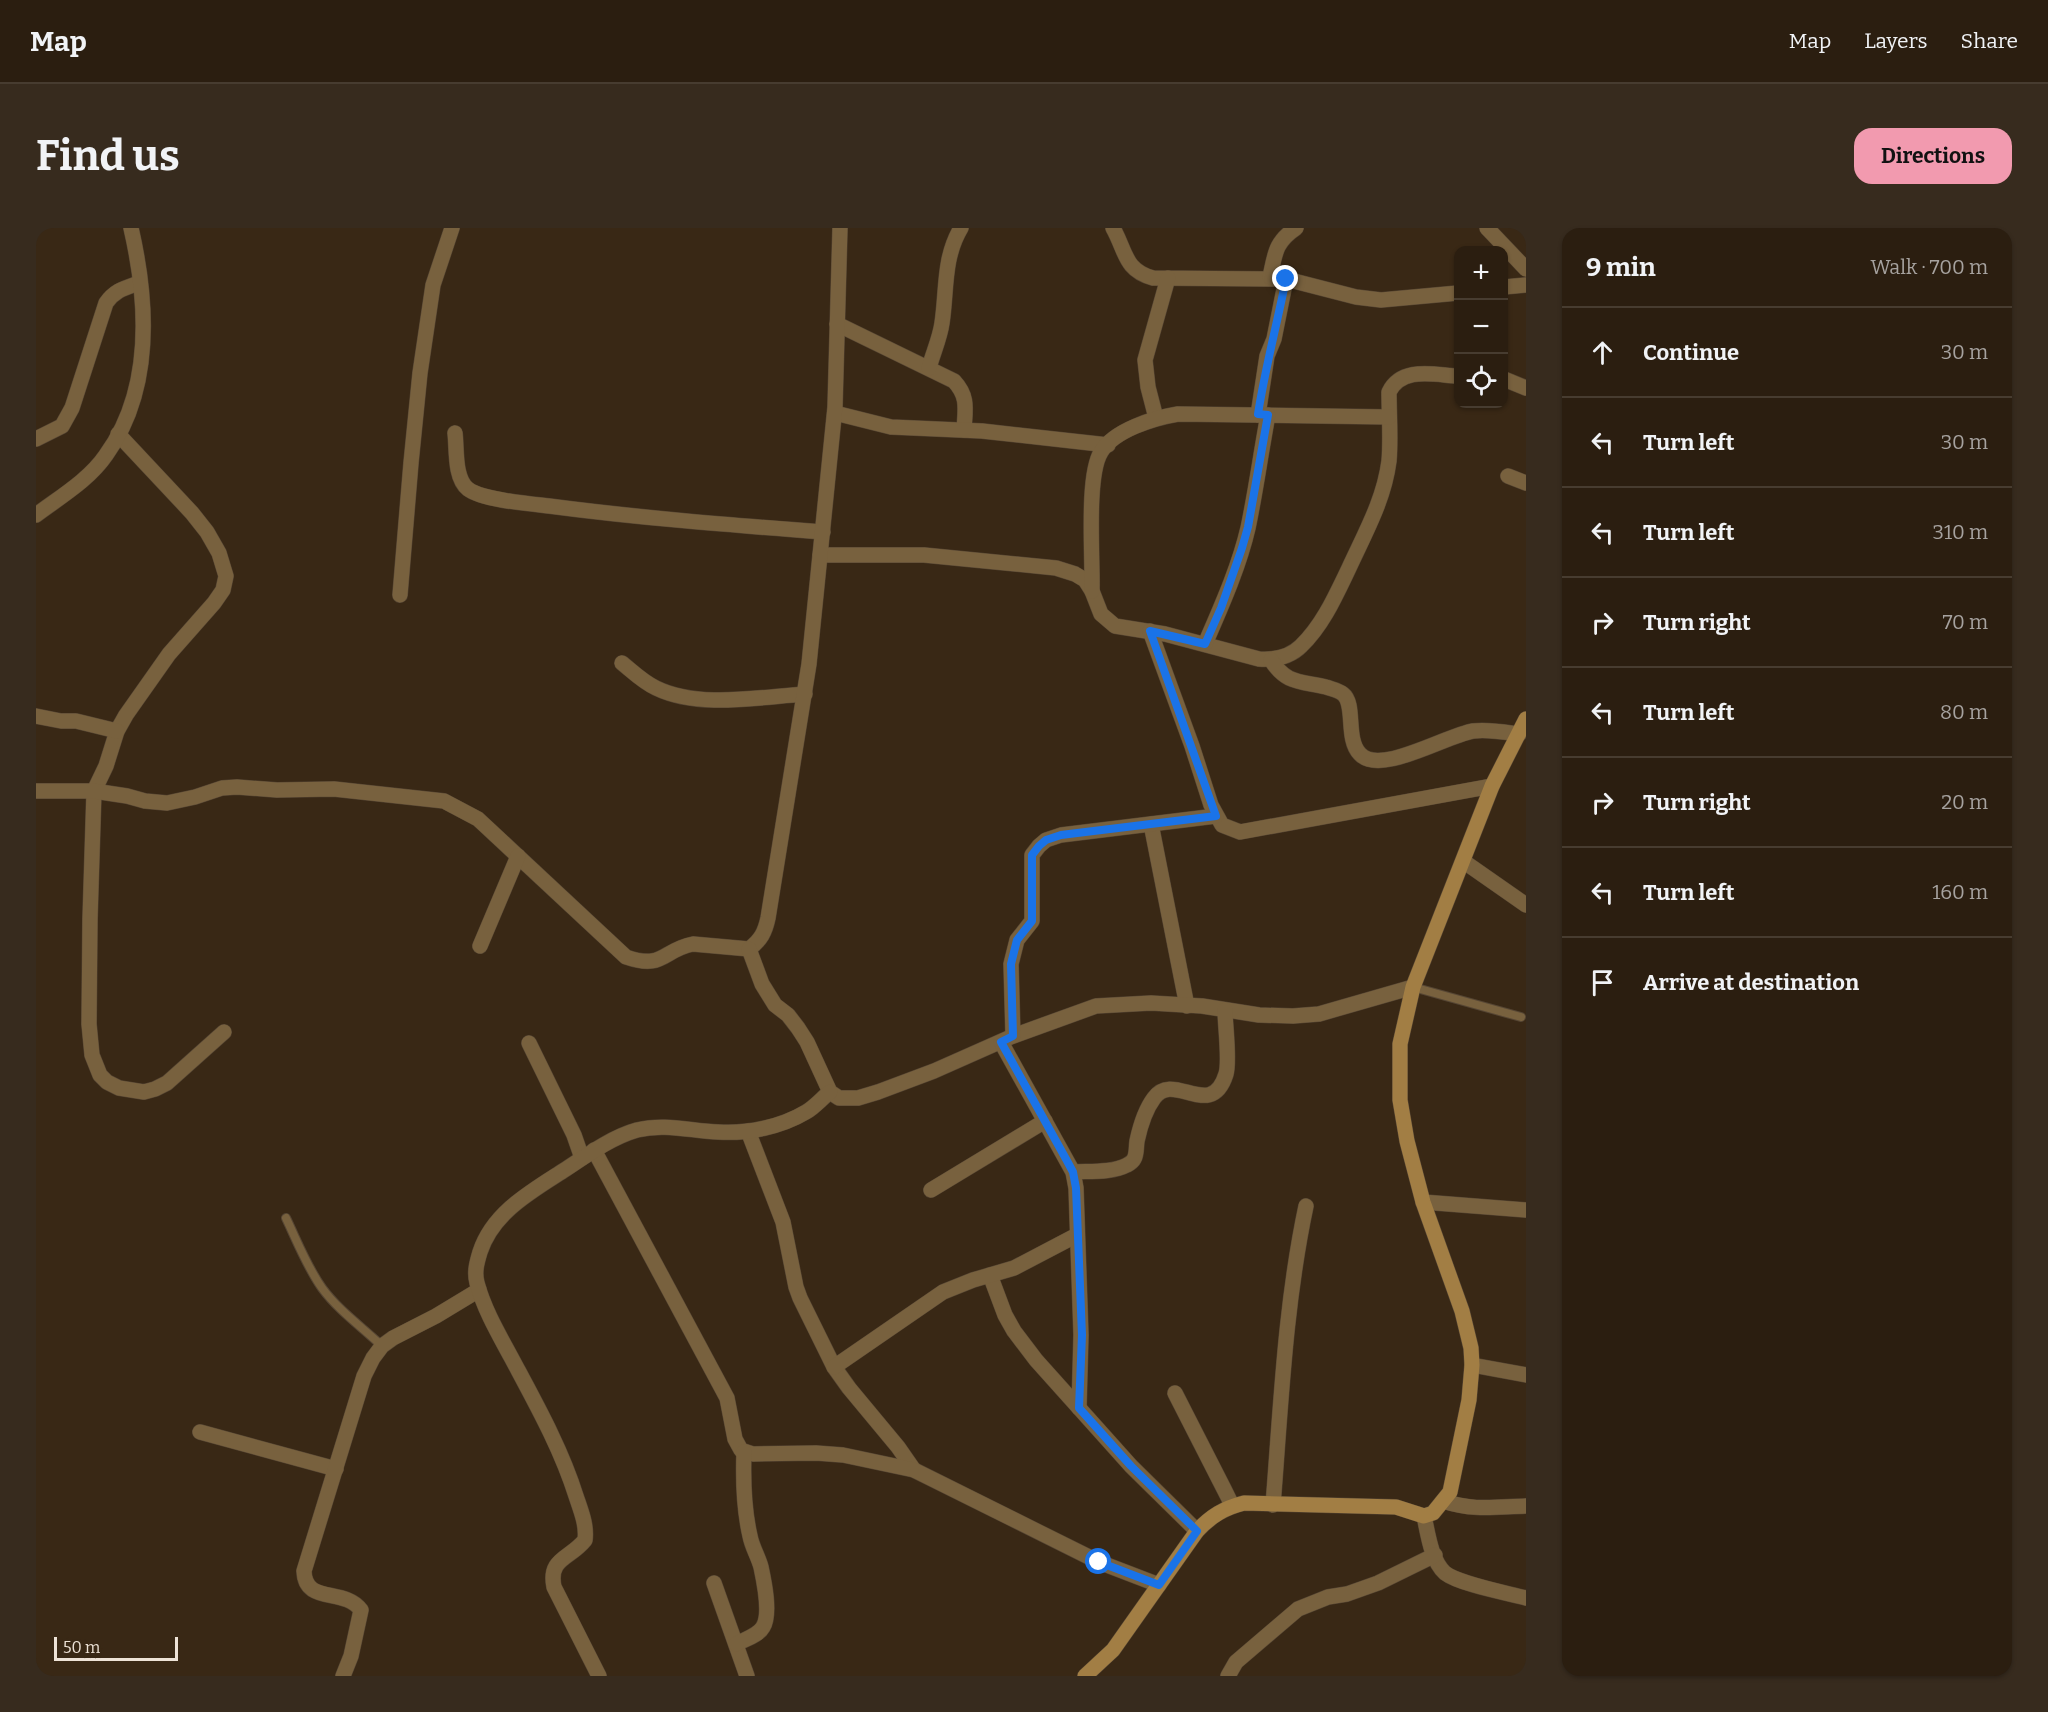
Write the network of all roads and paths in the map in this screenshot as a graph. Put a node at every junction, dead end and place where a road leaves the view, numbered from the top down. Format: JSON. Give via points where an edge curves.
{"nodes":[{"id":1,"x":452,"y":228,"type":"edge"},
{"id":2,"x":840,"y":228,"type":"edge"},
{"id":3,"x":961,"y":228,"type":"edge"},
{"id":4,"x":1113,"y":228,"type":"edge"},
{"id":5,"x":1296,"y":228,"type":"edge"},
{"id":6,"x":1487,"y":228,"type":"edge"},
{"id":7,"x":136,"y":229,"type":"edge"},
{"id":8,"x":1526,"y":269,"type":"edge"},
{"id":9,"x":1168,"y":278,"type":"junction"},
{"id":10,"x":1278,"y":278,"type":"junction"},
{"id":11,"x":140,"y":283,"type":"junction"},
{"id":12,"x":1526,"y":285,"type":"edge"},
{"id":13,"x":1508,"y":287,"type":"edge"},
{"id":14,"x":1454,"y":293,"type":"edge"},
{"id":15,"x":837,"y":324,"type":"junction"},
{"id":16,"x":929,"y":368,"type":"junction"},
{"id":17,"x":1454,"y":376,"type":"edge"},
{"id":18,"x":1508,"y":381,"type":"edge"},
{"id":19,"x":1526,"y":388,"type":"edge"},
{"id":20,"x":835,"y":413,"type":"junction"},
{"id":21,"x":1263,"y":415,"type":"junction"},
{"id":22,"x":1389,"y":417,"type":"junction"},
{"id":23,"x":1156,"y":418,"type":"junction"},
{"id":24,"x":964,"y":430,"type":"junction"},
{"id":25,"x":455,"y":433,"type":"dead end"},
{"id":26,"x":118,"y":434,"type":"junction"},
{"id":27,"x":36,"y":439,"type":"edge"},
{"id":28,"x":1108,"y":445,"type":"junction"},
{"id":29,"x":1508,"y":476,"type":"dead end"},
{"id":30,"x":1526,"y":483,"type":"edge"},
{"id":31,"x":36,"y":515,"type":"edge"},
{"id":32,"x":823,"y":532,"type":"junction"},
{"id":33,"x":820,"y":555,"type":"junction"},
{"id":34,"x":1092,"y":591,"type":"junction"},
{"id":35,"x":400,"y":595,"type":"dead end"},
{"id":36,"x":1150,"y":631,"type":"junction"},
{"id":37,"x":1205,"y":644,"type":"junction"},
{"id":38,"x":1271,"y":660,"type":"junction"},
{"id":39,"x":622,"y":663,"type":"dead end"},
{"id":40,"x":804,"y":694,"type":"junction"},
{"id":41,"x":36,"y":716,"type":"edge"},
{"id":42,"x":1526,"y":719,"type":"edge"},
{"id":43,"x":117,"y":730,"type":"junction"},
{"id":44,"x":1519,"y":734,"type":"junction"},
{"id":45,"x":1492,"y":786,"type":"junction"},
{"id":46,"x":36,"y":791,"type":"edge"},
{"id":47,"x":94,"y":791,"type":"junction"},
{"id":48,"x":1216,"y":816,"type":"junction"},
{"id":49,"x":1151,"y":824,"type":"junction"},
{"id":50,"x":518,"y":856,"type":"junction"},
{"id":51,"x":1463,"y":861,"type":"junction"},
{"id":52,"x":1526,"y":906,"type":"edge"},
{"id":53,"x":480,"y":946,"type":"dead end"},
{"id":54,"x":750,"y":949,"type":"junction"},
{"id":55,"x":1413,"y":987,"type":"junction"},
{"id":56,"x":1187,"y":1006,"type":"junction"},
{"id":57,"x":1225,"y":1010,"type":"junction"},
{"id":58,"x":1521,"y":1017,"type":"dead end"},
{"id":59,"x":224,"y":1032,"type":"dead end"},
{"id":60,"x":1007,"y":1039,"type":"junction"},
{"id":61,"x":529,"y":1043,"type":"dead end"},
{"id":62,"x":830,"y":1092,"type":"junction"},
{"id":63,"x":1045,"y":1121,"type":"junction"},
{"id":64,"x":748,"y":1131,"type":"junction"},
{"id":65,"x":588,"y":1154,"type":"junction"},
{"id":66,"x":1073,"y":1172,"type":"junction"},
{"id":67,"x":931,"y":1190,"type":"dead end"},
{"id":68,"x":1423,"y":1202,"type":"junction"},
{"id":69,"x":1306,"y":1206,"type":"dead end"},
{"id":70,"x":1526,"y":1210,"type":"edge"},
{"id":71,"x":286,"y":1218,"type":"dead end"},
{"id":72,"x":1077,"y":1235,"type":"junction"},
{"id":73,"x":990,"y":1275,"type":"junction"},
{"id":74,"x":479,"y":1290,"type":"junction"},
{"id":75,"x":382,"y":1346,"type":"junction"},
{"id":76,"x":1472,"y":1365,"type":"junction"},
{"id":77,"x":834,"y":1367,"type":"junction"},
{"id":78,"x":1526,"y":1375,"type":"edge"},
{"id":79,"x":1175,"y":1393,"type":"dead end"},
{"id":80,"x":1079,"y":1408,"type":"junction"},
{"id":81,"x":200,"y":1432,"type":"dead end"},
{"id":82,"x":744,"y":1452,"type":"junction"},
{"id":83,"x":336,"y":1469,"type":"junction"},
{"id":84,"x":914,"y":1470,"type":"junction"},
{"id":85,"x":1443,"y":1501,"type":"junction"},
{"id":86,"x":1273,"y":1505,"type":"junction"},
{"id":87,"x":1526,"y":1506,"type":"edge"},
{"id":88,"x":1229,"y":1507,"type":"junction"},
{"id":89,"x":1424,"y":1516,"type":"junction"},
{"id":90,"x":1197,"y":1531,"type":"junction"},
{"id":91,"x":1435,"y":1555,"type":"junction"},
{"id":92,"x":714,"y":1583,"type":"dead end"},
{"id":93,"x":1159,"y":1585,"type":"junction"},
{"id":94,"x":1526,"y":1598,"type":"edge"},
{"id":95,"x":736,"y":1644,"type":"junction"},
{"id":96,"x":1090,"y":1675,"type":"edge"},
{"id":97,"x":344,"y":1676,"type":"edge"},
{"id":98,"x":598,"y":1676,"type":"edge"},
{"id":99,"x":747,"y":1676,"type":"edge"},
{"id":100,"x":1228,"y":1676,"type":"edge"}],
"edges":[{"from":1,"to":35,"type":"street","via":[[433,285],[422,362]]},
{"from":2,"to":15,"type":"street"},
{"from":3,"to":16,"type":"street","via":[[945,274],[942,324]]},
{"from":4,"to":9,"type":"street","via":[[1132,267],[1153,278]]},
{"from":5,"to":10,"type":"street","via":[[1276,247]]},
{"from":6,"to":8,"type":"street"},
{"from":7,"to":11,"type":"street"},
{"from":9,"to":10,"type":"street"},
{"from":9,"to":23,"type":"street","via":[[1145,360]]},
{"from":10,"to":14,"type":"street","via":[[1381,300]]},
{"from":10,"to":21,"type":"street"},
{"from":11,"to":26,"type":"street","via":[[143,354],[134,393]]},
{"from":11,"to":27,"type":"street","via":[[120,289],[106,303],[72,408],[62,426]]},
{"from":12,"to":13,"type":"street"},
{"from":15,"to":16,"type":"street"},
{"from":15,"to":20,"type":"street"},
{"from":16,"to":24,"type":"street","via":[[954,381],[962,390]]},
{"from":17,"to":22,"type":"street","via":[[1402,377],[1389,392]]},
{"from":18,"to":19,"type":"street"},
{"from":20,"to":24,"type":"street","via":[[891,427]]},
{"from":20,"to":32,"type":"street"},
{"from":21,"to":22,"type":"street"},
{"from":21,"to":23,"type":"street","via":[[1178,414]]},
{"from":21,"to":37,"type":"street","via":[[1248,527]]},
{"from":22,"to":38,"type":"street","via":[[1389,461],[1374,517],[1341,586],[1300,647]]},
{"from":23,"to":28,"type":"street"},
{"from":24,"to":28,"type":"street"},
{"from":25,"to":32,"type":"street","via":[[462,481],[469,490],[483,495],[660,520]]},
{"from":26,"to":31,"type":"street","via":[[106,456],[83,480]]},
{"from":26,"to":43,"type":"street","via":[[207,532],[226,576],[224,590],[169,654]]},
{"from":28,"to":34,"type":"street","via":[[1094,467]]},
{"from":29,"to":30,"type":"street"},
{"from":32,"to":33,"type":"street"},
{"from":33,"to":34,"type":"street","via":[[924,555],[1056,568],[1076,574]]},
{"from":33,"to":40,"type":"street"},
{"from":34,"to":36,"type":"street","via":[[1107,621],[1115,626]]},
{"from":36,"to":37,"type":"street"},
{"from":36,"to":48,"type":"street"},
{"from":37,"to":38,"type":"street"},
{"from":38,"to":44,"type":"street","via":[[1287,678],[1344,694],[1355,748],[1361,756],[1372,760],[1402,757],[1472,731]]},
{"from":39,"to":40,"type":"street","via":[[654,688],[690,698]]},
{"from":40,"to":54,"type":"street","via":[[767,924],[759,942]]},
{"from":41,"to":43,"type":"street"},
{"from":42,"to":44,"type":"street"},
{"from":43,"to":47,"type":"street"},
{"from":44,"to":45,"type":"street"},
{"from":45,"to":48,"type":"street","via":[[1240,832],[1222,825]]},
{"from":45,"to":51,"type":"street"},
{"from":46,"to":47,"type":"street"},
{"from":47,"to":50,"type":"street","via":[[167,803],[222,788],[342,790],[444,801],[478,819]]},
{"from":47,"to":59,"type":"street","via":[[89,1024],[95,1066],[107,1082],[144,1092],[167,1083]]},
{"from":48,"to":49,"type":"street"},
{"from":49,"to":56,"type":"street"},
{"from":49,"to":60,"type":"street","via":[[1061,835],[1046,840],[1032,855],[1032,921],[1017,940],[1011,964]]},
{"from":50,"to":53,"type":"street"},
{"from":50,"to":54,"type":"street","via":[[626,957],[654,962],[693,944]]},
{"from":51,"to":52,"type":"street"},
{"from":51,"to":55,"type":"street"},
{"from":54,"to":62,"type":"street","via":[[762,984],[807,1042]]},
{"from":55,"to":57,"type":"street","via":[[1318,1014],[1293,1016]]},
{"from":55,"to":58,"type":"lane"},
{"from":55,"to":68,"type":"street","via":[[1400,1044],[1400,1100]]},
{"from":56,"to":57,"type":"street"},
{"from":56,"to":60,"type":"street","via":[[1096,1006]]},
{"from":57,"to":66,"type":"street","via":[[1226,1074],[1213,1093],[1205,1097],[1172,1089],[1161,1092],[1154,1097],[1146,1115],[1130,1164]]},
{"from":60,"to":62,"type":"street","via":[[858,1098],[839,1098]]},
{"from":60,"to":63,"type":"street"},
{"from":61,"to":65,"type":"street","via":[[574,1135]]},
{"from":62,"to":64,"type":"street","via":[[806,1112]]},
{"from":63,"to":66,"type":"street"},
{"from":63,"to":67,"type":"street"},
{"from":64,"to":65,"type":"street","via":[[655,1127],[636,1131]]},
{"from":64,"to":77,"type":"street","via":[[783,1222],[796,1287]]},
{"from":65,"to":74,"type":"street","via":[[522,1198],[488,1233],[476,1264]]},
{"from":65,"to":82,"type":"street","via":[[727,1398],[735,1439]]},
{"from":66,"to":72,"type":"street"},
{"from":68,"to":70,"type":"street"},
{"from":68,"to":76,"type":"street","via":[[1468,1330]]},
{"from":69,"to":86,"type":"street","via":[[1295,1256],[1284,1345]]},
{"from":71,"to":75,"type":"lane","via":[[322,1288]]},
{"from":72,"to":73,"type":"street","via":[[1014,1268]]},
{"from":72,"to":80,"type":"street","via":[[1082,1335]]},
{"from":73,"to":77,"type":"street","via":[[943,1292]]},
{"from":73,"to":80,"type":"street","via":[[1014,1331]]},
{"from":74,"to":75,"type":"street"},
{"from":74,"to":98,"type":"street","via":[[568,1471],[584,1520],[585,1540],[554,1566],[552,1575],[554,1587]]},
{"from":75,"to":83,"type":"street","via":[[364,1376]]},
{"from":76,"to":78,"type":"street"},
{"from":76,"to":85,"type":"street","via":[[1469,1400],[1450,1492]]},
{"from":77,"to":84,"type":"street"},
{"from":79,"to":88,"type":"street","via":[[1230,1501]]},
{"from":80,"to":90,"type":"street"},
{"from":81,"to":83,"type":"street"},
{"from":82,"to":84,"type":"street","via":[[843,1455]]},
{"from":82,"to":95,"type":"street","via":[[750,1535],[767,1606],[763,1628]]},
{"from":83,"to":97,"type":"street","via":[[304,1580],[315,1592],[350,1599],[362,1610]]},
{"from":84,"to":93,"type":"street","via":[[1099,1562]]},
{"from":85,"to":87,"type":"street","via":[[1478,1509]]},
{"from":85,"to":89,"type":"street","via":[[1433,1513]]},
{"from":86,"to":88,"type":"street","via":[[1244,1503]]},
{"from":86,"to":89,"type":"street","via":[[1396,1507]]},
{"from":88,"to":90,"type":"street","via":[[1209,1518]]},
{"from":89,"to":91,"type":"street"},
{"from":90,"to":93,"type":"street"},
{"from":91,"to":94,"type":"street","via":[[1445,1572],[1457,1579]]},
{"from":91,"to":100,"type":"street","via":[[1378,1583],[1298,1609],[1236,1662]]},
{"from":92,"to":95,"type":"street"},
{"from":93,"to":96,"type":"street","via":[[1113,1650]]},
{"from":95,"to":99,"type":"street"}]}
